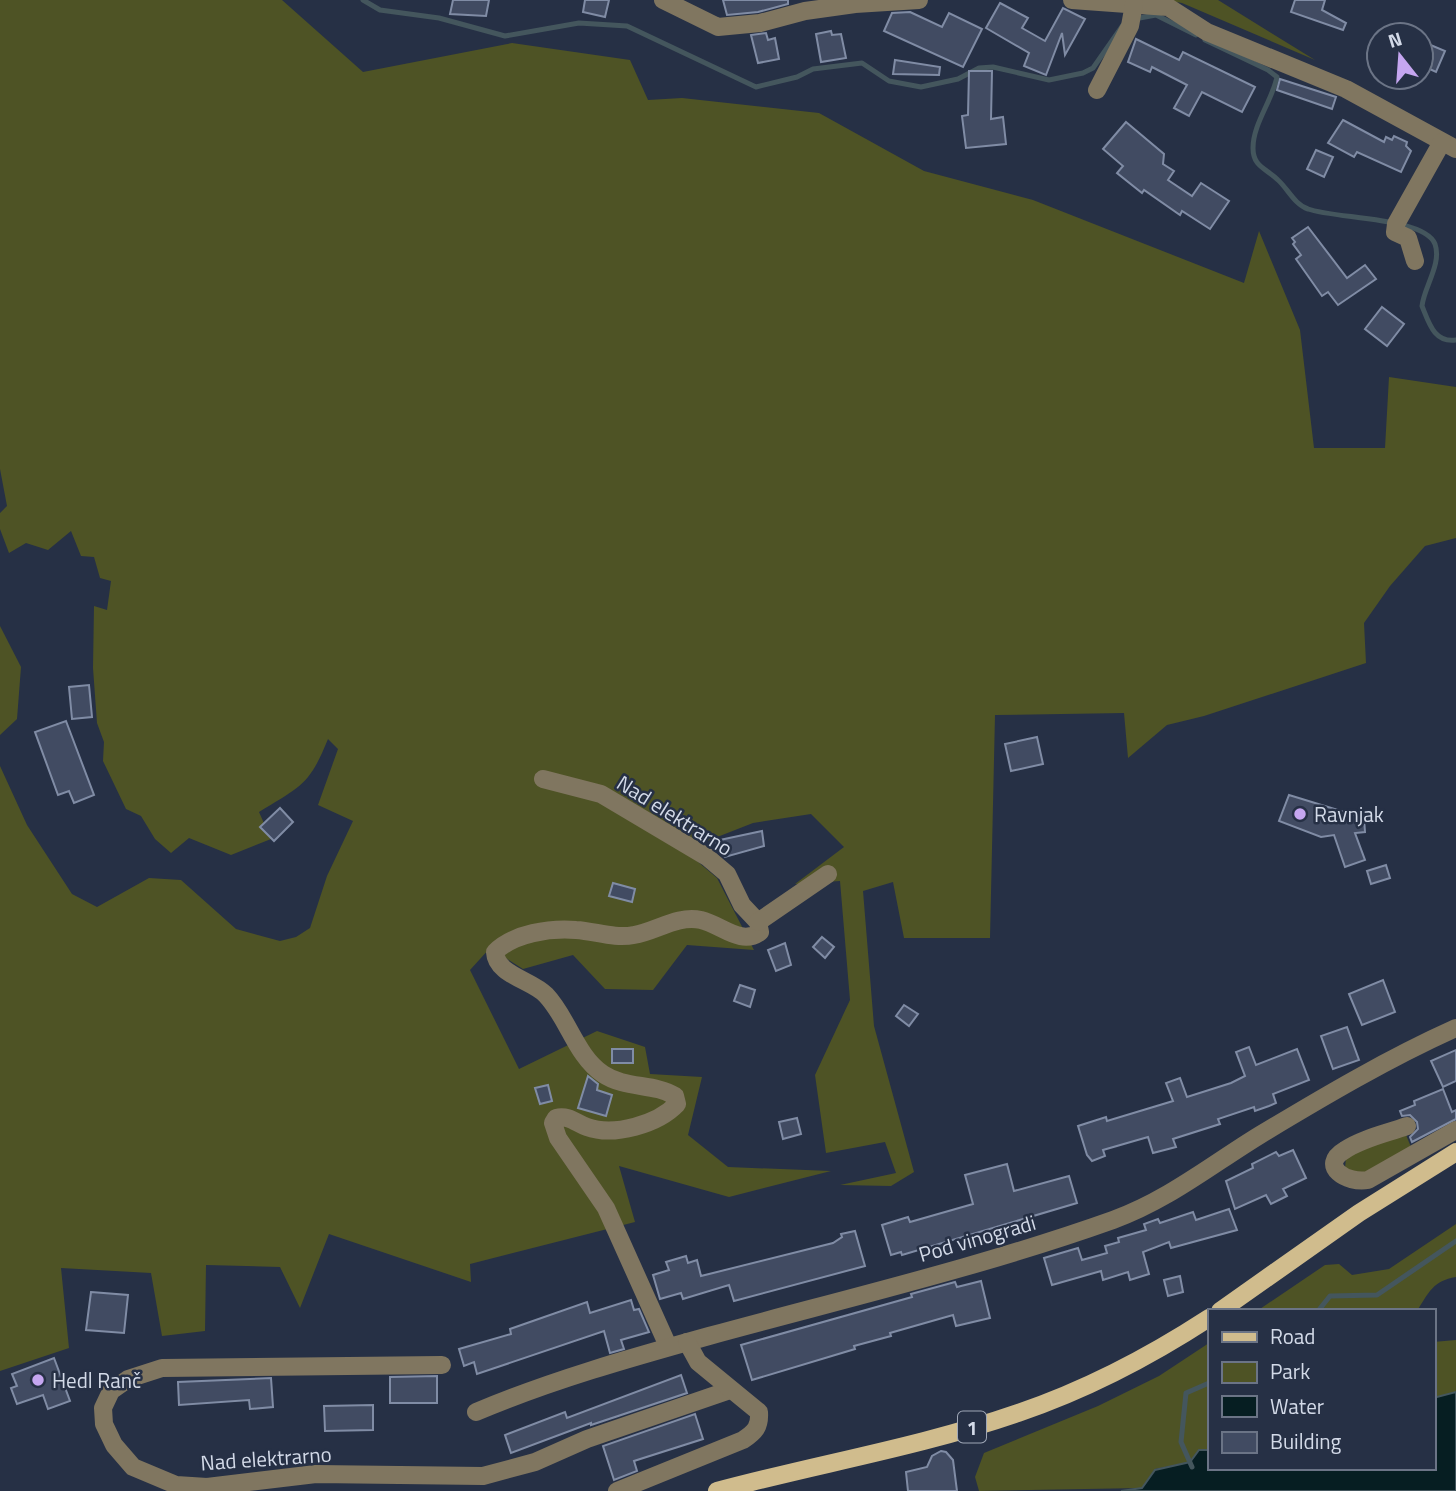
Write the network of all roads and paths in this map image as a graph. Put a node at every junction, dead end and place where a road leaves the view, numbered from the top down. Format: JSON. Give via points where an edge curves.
{"nodes":[{"id":1,"x":663,"y":0,"type":"edge"},
{"id":2,"x":919,"y":0,"type":"edge"},
{"id":3,"x":1072,"y":0,"type":"edge"},
{"id":4,"x":824,"y":4,"type":"edge"},
{"id":5,"x":1133,"y":14,"type":"junction"},
{"id":6,"x":1097,"y":90,"type":"dead end"},
{"id":7,"x":1449,"y":145,"type":"edge"},
{"id":8,"x":1415,"y":261,"type":"dead end"},
{"id":9,"x":543,"y":779,"type":"dead end"},
{"id":10,"x":828,"y":874,"type":"dead end"},
{"id":11,"x":758,"y":922,"type":"junction"},
{"id":12,"x":1456,"y":1028,"type":"edge"},
{"id":13,"x":1408,"y":1126,"type":"dead end"},
{"id":14,"x":1456,"y":1130,"type":"edge"},
{"id":15,"x":1456,"y":1152,"type":"edge"},
{"id":16,"x":1223,"y":1309,"type":"edge"},
{"id":17,"x":1208,"y":1319,"type":"edge"},
{"id":18,"x":687,"y":1342,"type":"junction"},
{"id":19,"x":668,"y":1346,"type":"junction"},
{"id":20,"x":442,"y":1365,"type":"dead end"},
{"id":21,"x":730,"y":1390,"type":"junction"},
{"id":22,"x":476,"y":1412,"type":"dead end"},
{"id":23,"x":617,"y":1491,"type":"edge"},
{"id":24,"x":717,"y":1491,"type":"edge"}],
"edges":[{"from":1,"to":4,"type":"street","via":[[718,27],[760,23]]},
{"from":2,"to":4,"type":"street"},
{"from":3,"to":5,"type":"street"},
{"from":5,"to":6,"type":"street"},
{"from":5,"to":7,"type":"street","via":[[1168,7],[1207,32],[1346,89]]},
{"from":7,"to":8,"type":"street","via":[[1398,220],[1395,232],[1408,238]]},
{"from":9,"to":11,"type":"street","name":"Nad elektrarno","via":[[601,794],[708,857],[727,873],[742,905]]},
{"from":10,"to":11,"type":"street"},
{"from":11,"to":19,"type":"street","via":[[760,932],[743,938],[699,920],[674,921],[633,936],[552,931],[524,936],[495,952],[502,969],[538,986],[584,1056],[601,1073],[617,1082],[675,1096],[677,1104],[668,1114],[635,1126],[590,1128],[564,1116],[553,1123],[558,1138],[606,1208]]},
{"from":12,"to":18,"type":"street","name":"Pod vinogradi","via":[[1259,1136],[1162,1200],[1114,1220],[1009,1254]]},
{"from":13,"to":14,"type":"street","via":[[1343,1150],[1335,1169],[1354,1183],[1368,1180]]},
{"from":15,"to":16,"type":"main road","via":[[1359,1213]]},
{"from":17,"to":24,"type":"main road","number":"1","via":[[1110,1375],[1018,1413]]},
{"from":18,"to":19,"type":"street","name":"Pod vinogradi"},
{"from":18,"to":21,"type":"street","via":[[698,1362]]},
{"from":19,"to":22,"type":"street","name":"Pod vinogradi","via":[[530,1389]]},
{"from":20,"to":21,"type":"street","name":"Nad elektrarno","via":[[162,1368],[128,1379],[111,1391],[103,1408],[104,1424],[133,1467],[176,1485],[207,1487],[316,1474],[483,1475],[535,1462],[587,1439]]},
{"from":21,"to":23,"type":"street","via":[[759,1412],[755,1432]]}]}
